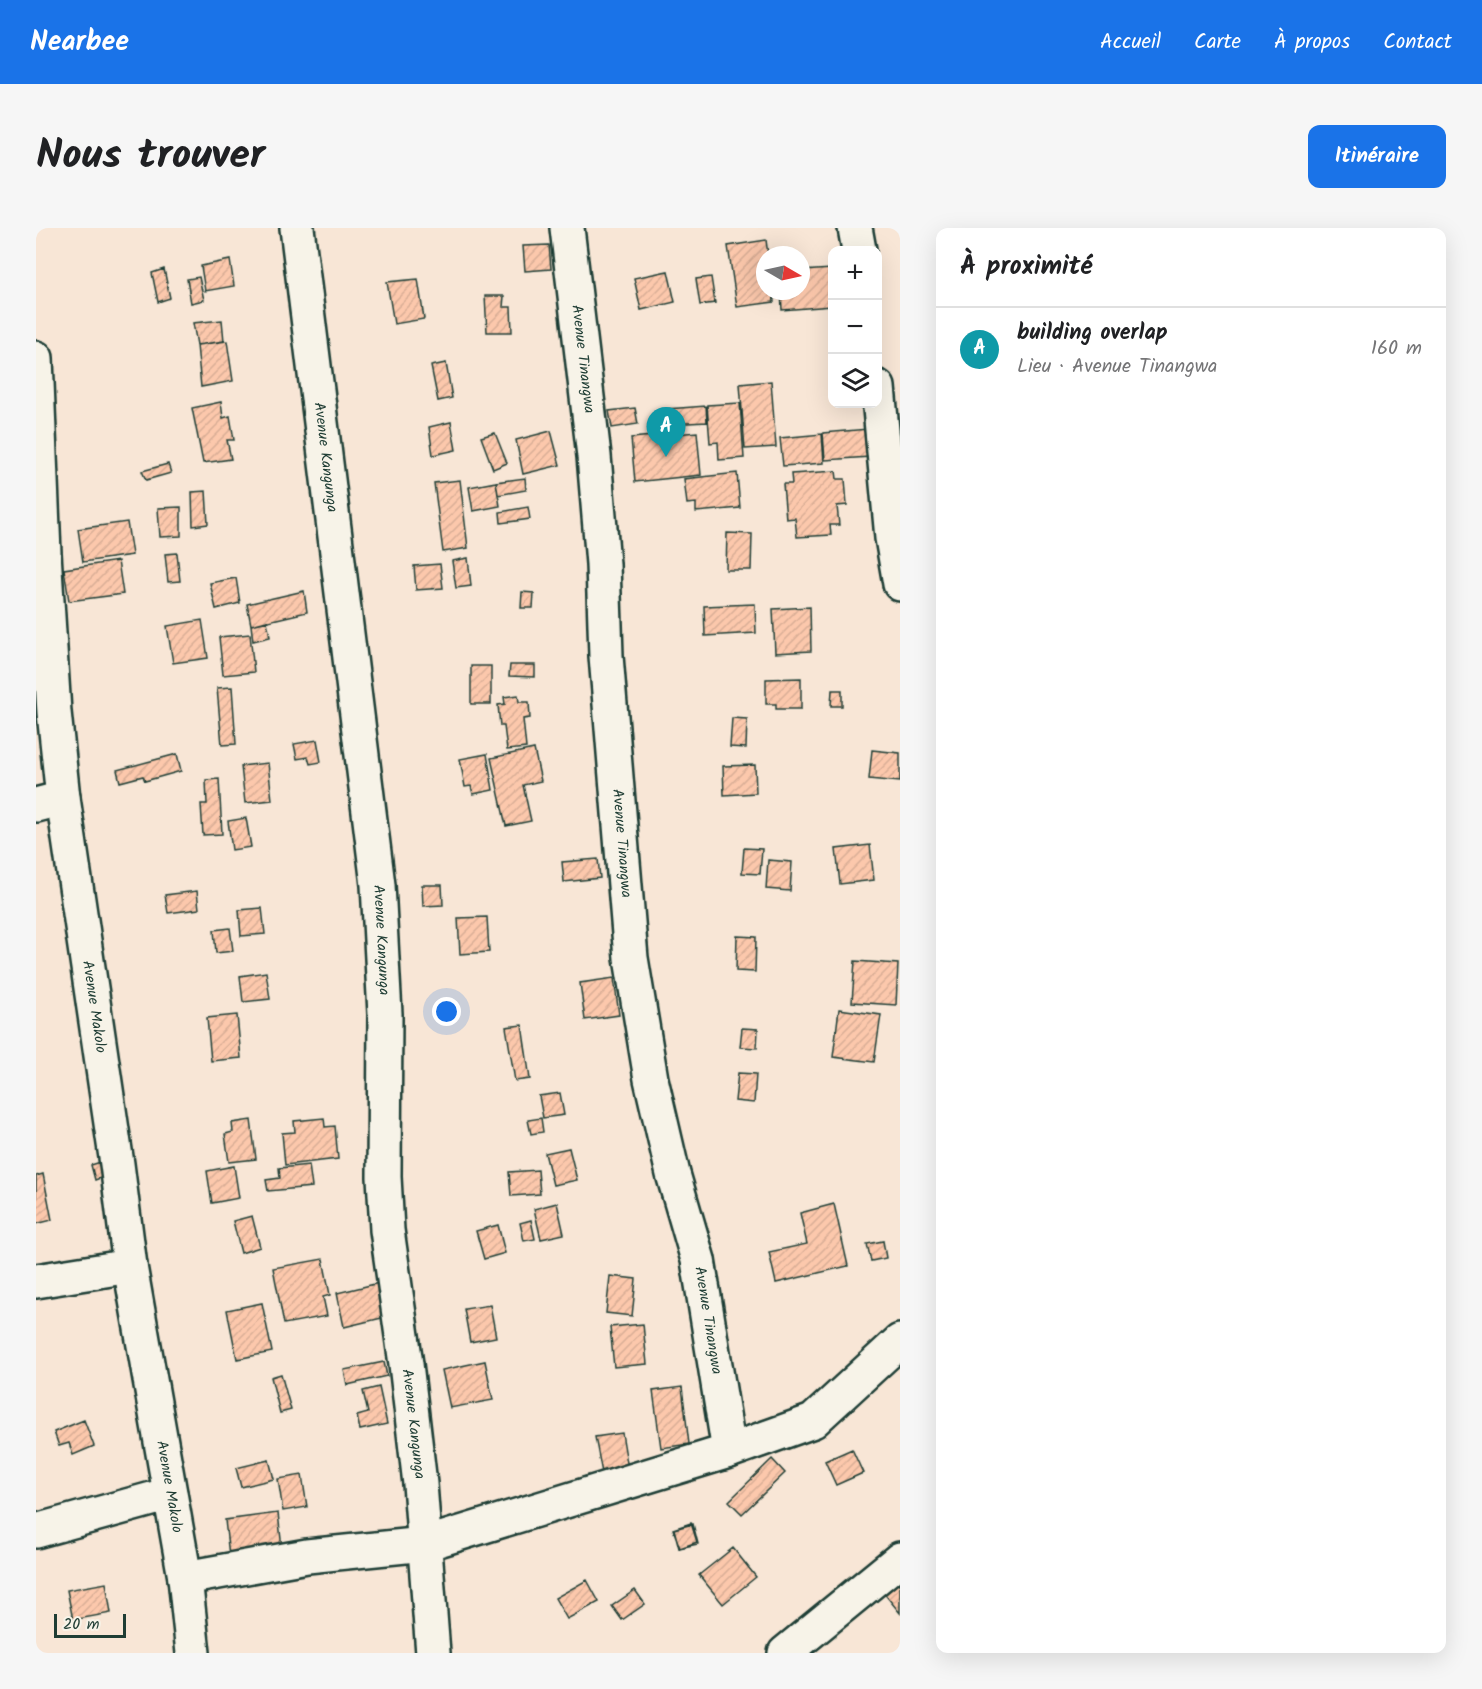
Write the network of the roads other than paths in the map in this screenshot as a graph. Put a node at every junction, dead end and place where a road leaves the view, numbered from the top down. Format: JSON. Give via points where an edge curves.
{"nodes":[{"id":1,"x":297,"y":228,"type":"edge"},
{"id":2,"x":567,"y":228,"type":"edge"},
{"id":3,"x":855,"y":228,"type":"edge"},
{"id":4,"x":858,"y":246,"type":"edge"},
{"id":5,"x":36,"y":358,"type":"edge"},
{"id":6,"x":880,"y":408,"type":"edge"},
{"id":7,"x":900,"y":584,"type":"edge"},
{"id":8,"x":50,"y":802,"type":"edge"},
{"id":9,"x":130,"y":1266,"type":"junction"},
{"id":10,"x":36,"y":1281,"type":"edge"},
{"id":11,"x":900,"y":1341,"type":"edge"},
{"id":12,"x":729,"y":1451,"type":"junction"},
{"id":13,"x":170,"y":1494,"type":"junction"},
{"id":14,"x":36,"y":1531,"type":"edge"},
{"id":15,"x":425,"y":1544,"type":"junction"},
{"id":16,"x":900,"y":1559,"type":"edge"},
{"id":17,"x":185,"y":1578,"type":"junction"},
{"id":18,"x":193,"y":1653,"type":"edge"},
{"id":19,"x":433,"y":1653,"type":"edge"},
{"id":20,"x":785,"y":1653,"type":"edge"}],
"edges":[{"from":1,"to":15,"type":"street","name":"Avenue Kangunga","via":[[378,885],[385,1014],[387,1230]]},
{"from":2,"to":12,"type":"street","name":"Avenue Tinangwa","via":[[594,456],[631,958],[651,1079],[698,1260]]},
{"from":3,"to":4,"type":"street"},
{"from":5,"to":8,"type":"street","name":"Avenue Makolo","via":[[54,712]]},
{"from":6,"to":7,"type":"street"},
{"from":8,"to":9,"type":"street","name":"Avenue Makolo","via":[[116,1153]]},
{"from":9,"to":10,"type":"street"},
{"from":9,"to":13,"type":"street","name":"Avenue Makolo"},
{"from":11,"to":12,"type":"street","via":[[813,1421]]},
{"from":12,"to":15,"type":"street"},
{"from":13,"to":14,"type":"street"},
{"from":13,"to":17,"type":"street","name":"Avenue Makolo"},
{"from":15,"to":17,"type":"street","via":[[307,1556]]},
{"from":15,"to":19,"type":"street","name":"Avenue Kangunga"},
{"from":16,"to":20,"type":"street"},
{"from":17,"to":18,"type":"street","name":"Avenue Makolo"}]}
